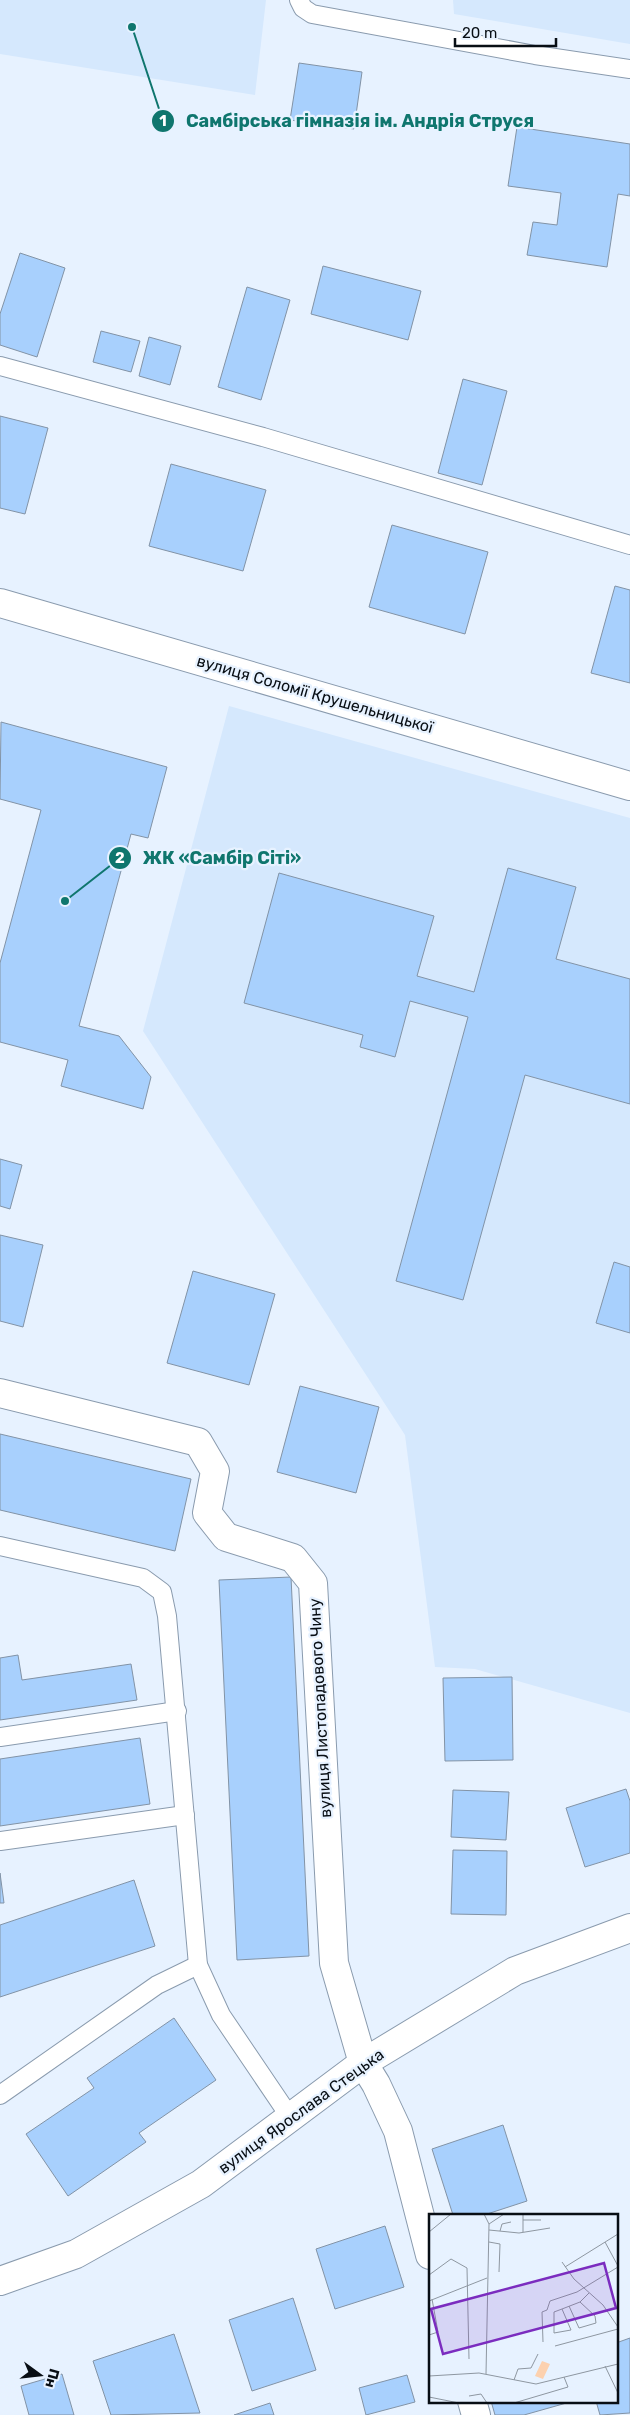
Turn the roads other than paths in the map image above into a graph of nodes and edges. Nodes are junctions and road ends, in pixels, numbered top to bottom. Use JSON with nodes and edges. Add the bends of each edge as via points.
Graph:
{"nodes":[{"id":1,"x":299,"y":0,"type":"edge"},
{"id":2,"x":630,"y":69,"type":"edge"},
{"id":3,"x":0,"y":366,"type":"edge"},
{"id":4,"x":630,"y":545,"type":"edge"},
{"id":5,"x":0,"y":603,"type":"edge"},
{"id":6,"x":630,"y":786,"type":"edge"},
{"id":7,"x":0,"y":1393,"type":"edge"},
{"id":8,"x":0,"y":1546,"type":"edge"},
{"id":9,"x":176,"y":1711,"type":"junction"},
{"id":10,"x":0,"y":1737,"type":"edge"},
{"id":11,"x":185,"y":1815,"type":"junction"},
{"id":12,"x":0,"y":1841,"type":"edge"},
{"id":13,"x":630,"y":1928,"type":"edge"},
{"id":14,"x":198,"y":1965,"type":"junction"},
{"id":15,"x":363,"y":2063,"type":"junction"},
{"id":16,"x":0,"y":2094,"type":"edge"},
{"id":17,"x":290,"y":2117,"type":"junction"},
{"id":18,"x":429,"y":2251,"type":"edge"},
{"id":19,"x":0,"y":2281,"type":"edge"},
{"id":20,"x":472,"y":2402,"type":"edge"},
{"id":21,"x":476,"y":2415,"type":"edge"}],
"edges":[{"from":1,"to":2,"type":"lane","via":[[303,8],[312,14]]},
{"from":3,"to":4,"type":"lane","via":[[263,437]]},
{"from":5,"to":6,"type":"street","name":"вулиця Соломії Крушельницької"},
{"from":7,"to":15,"type":"street","name":"вулиця Листопадового Чину","via":[[198,1442],[215,1471],[207,1513],[226,1537],[293,1558],[313,1583],[334,1962]]},
{"from":8,"to":9,"type":"lane","via":[[143,1578],[162,1592]]},
{"from":9,"to":10,"type":"lane"},
{"from":9,"to":11,"type":"lane"},
{"from":11,"to":12,"type":"lane"},
{"from":11,"to":14,"type":"lane"},
{"from":13,"to":15,"type":"street","name":"вулиця Ярослава Стецька","via":[[515,1971]]},
{"from":14,"to":16,"type":"lane","via":[[157,1985]]},
{"from":14,"to":17,"type":"lane","via":[[221,2015]]},
{"from":15,"to":17,"type":"street","name":"вулиця Ярослава Стецька"},
{"from":15,"to":18,"type":"street","name":"вулиця Листопадового Чину","via":[[398,2131]]},
{"from":17,"to":19,"type":"street","name":"вулиця Ярослава Стецька","via":[[176,2198],[76,2254]]},
{"from":20,"to":21,"type":"street"}]}
